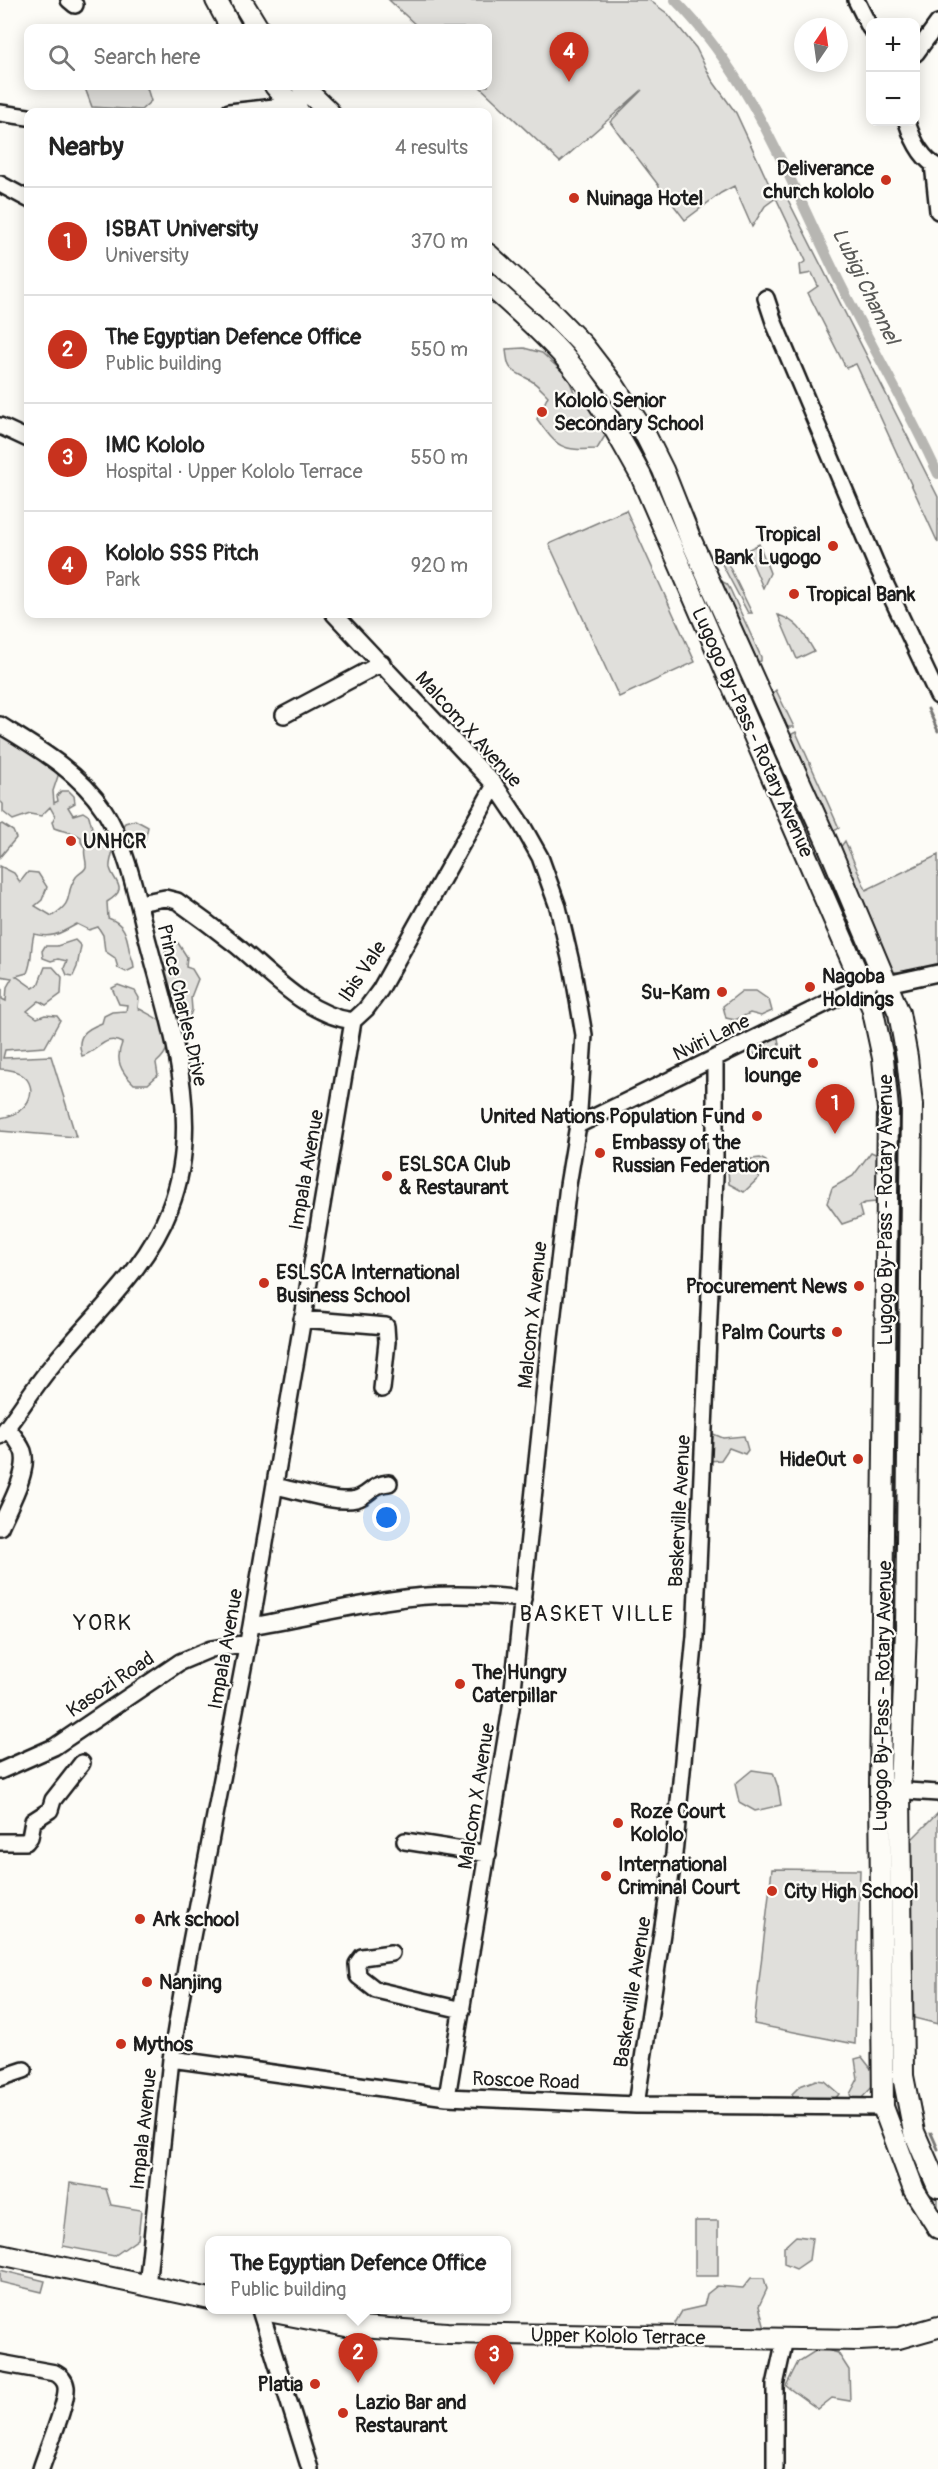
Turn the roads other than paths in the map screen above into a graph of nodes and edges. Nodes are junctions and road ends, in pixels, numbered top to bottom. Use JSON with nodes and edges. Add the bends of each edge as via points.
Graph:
{"nodes":[{"id":1,"x":216,"y":0,"type":"edge"},
{"id":2,"x":241,"y":0,"type":"edge"},
{"id":3,"x":856,"y":0,"type":"edge"},
{"id":4,"x":866,"y":20,"type":"edge"},
{"id":5,"x":938,"y":23,"type":"edge"},
{"id":6,"x":229,"y":24,"type":"edge"},
{"id":7,"x":256,"y":24,"type":"edge"},
{"id":8,"x":920,"y":46,"type":"edge"},
{"id":9,"x":278,"y":90,"type":"edge"},
{"id":10,"x":306,"y":90,"type":"edge"},
{"id":11,"x":295,"y":108,"type":"edge"},
{"id":12,"x":297,"y":108,"type":"edge"},
{"id":13,"x":325,"y":108,"type":"edge"},
{"id":14,"x":0,"y":113,"type":"edge"},
{"id":15,"x":24,"y":116,"type":"edge"},
{"id":16,"x":909,"y":126,"type":"edge"},
{"id":17,"x":935,"y":166,"type":"edge"},
{"id":18,"x":0,"y":184,"type":"edge"},
{"id":19,"x":24,"y":197,"type":"edge"},
{"id":20,"x":938,"y":211,"type":"edge"},
{"id":21,"x":492,"y":258,"type":"edge"},
{"id":22,"x":492,"y":288,"type":"edge"},
{"id":23,"x":766,"y":298,"type":"dead end"},
{"id":24,"x":0,"y":426,"type":"edge"},
{"id":25,"x":24,"y":438,"type":"edge"},
{"id":26,"x":723,"y":611,"type":"junction"},
{"id":27,"x":338,"y":618,"type":"edge"},
{"id":28,"x":705,"y":622,"type":"junction"},
{"id":29,"x":382,"y":663,"type":"junction"},
{"id":30,"x":938,"y":696,"type":"edge"},
{"id":31,"x":284,"y":715,"type":"dead end"},
{"id":32,"x":0,"y":725,"type":"edge"},
{"id":33,"x":495,"y":784,"type":"junction"},
{"id":34,"x":139,"y":903,"type":"junction"},
{"id":35,"x":938,"y":973,"type":"edge"},
{"id":36,"x":885,"y":980,"type":"junction"},
{"id":37,"x":863,"y":986,"type":"junction"},
{"id":38,"x":353,"y":1021,"type":"junction"},
{"id":39,"x":716,"y":1059,"type":"junction"},
{"id":40,"x":578,"y":1125,"type":"junction"},
{"id":41,"x":302,"y":1318,"type":"junction"},
{"id":42,"x":382,"y":1389,"type":"dead end"},
{"id":43,"x":4,"y":1432,"type":"edge"},
{"id":44,"x":389,"y":1483,"type":"dead end"},
{"id":45,"x":275,"y":1486,"type":"junction"},
{"id":46,"x":0,"y":1527,"type":"edge"},
{"id":47,"x":523,"y":1599,"type":"junction"},
{"id":48,"x":251,"y":1626,"type":"junction"},
{"id":49,"x":248,"y":1643,"type":"junction"},
{"id":50,"x":82,"y":1763,"type":"dead end"},
{"id":51,"x":0,"y":1772,"type":"edge"},
{"id":52,"x":880,"y":1789,"type":"junction"},
{"id":53,"x":900,"y":1790,"type":"junction"},
{"id":54,"x":938,"y":1792,"type":"edge"},
{"id":55,"x":405,"y":1841,"type":"dead end"},
{"id":56,"x":0,"y":1842,"type":"edge"},
{"id":57,"x":488,"y":1854,"type":"junction"},
{"id":58,"x":391,"y":1953,"type":"dead end"},
{"id":59,"x":462,"y":2010,"type":"junction"},
{"id":60,"x":171,"y":2059,"type":"junction"},
{"id":61,"x":24,"y":2070,"type":"dead end"},
{"id":62,"x":0,"y":2078,"type":"edge"},
{"id":63,"x":447,"y":2097,"type":"junction"},
{"id":64,"x":636,"y":2105,"type":"junction"},
{"id":65,"x":883,"y":2107,"type":"junction"},
{"id":66,"x":938,"y":2187,"type":"edge"},
{"id":67,"x":938,"y":2228,"type":"edge"},
{"id":68,"x":0,"y":2254,"type":"edge"},
{"id":69,"x":147,"y":2286,"type":"junction"},
{"id":70,"x":205,"y":2298,"type":"edge"},
{"id":71,"x":262,"y":2314,"type":"edge"},
{"id":72,"x":282,"y":2314,"type":"edge"},
{"id":73,"x":938,"y":2327,"type":"edge"},
{"id":74,"x":785,"y":2339,"type":"junction"},
{"id":75,"x":0,"y":2363,"type":"edge"},
{"id":76,"x":40,"y":2469,"type":"edge"},
{"id":77,"x":310,"y":2469,"type":"edge"},
{"id":78,"x":775,"y":2469,"type":"edge"}],
"edges":[{"from":1,"to":6,"type":"main road"},
{"from":2,"to":7,"type":"main road"},
{"from":3,"to":4,"type":"street"},
{"from":5,"to":8,"type":"street"},
{"from":9,"to":11,"type":"main road"},
{"from":10,"to":12,"type":"street"},
{"from":10,"to":13,"type":"main road"},
{"from":14,"to":15,"type":"street"},
{"from":16,"to":17,"type":"street","via":[[914,140]]},
{"from":17,"to":20,"type":"street"},
{"from":18,"to":19,"type":"street"},
{"from":21,"to":26,"type":"main road","name":"Lugogo By-Pass - Rotary Avenue","via":[[574,335],[613,384],[663,470]]},
{"from":22,"to":28,"type":"main road","name":"Lugogo By-Pass - Rotary Avenue","via":[[562,354],[611,422],[641,476]]},
{"from":23,"to":30,"type":"street","via":[[876,564]]},
{"from":24,"to":25,"type":"street"},
{"from":26,"to":28,"type":"main road"},
{"from":26,"to":36,"type":"main road","name":"Lugogo By-Pass - Rotary Avenue"},
{"from":27,"to":29,"type":"street","name":"Malcom X Avenue"},
{"from":28,"to":37,"type":"main road","name":"Lugogo By-Pass - Rotary Avenue"},
{"from":29,"to":31,"type":"street"},
{"from":29,"to":33,"type":"street","name":"Malcom X Avenue"},
{"from":32,"to":34,"type":"street","name":"Prince Charles Drive","via":[[57,760],[91,793],[116,830]]},
{"from":33,"to":38,"type":"street","name":"Ibis Vale","via":[[380,990]]},
{"from":33,"to":40,"type":"street","name":"Malcom X Avenue","via":[[540,857],[566,939],[584,1035]]},
{"from":34,"to":38,"type":"street","name":"Ibis Vale","via":[[165,898],[177,901],[298,997],[338,1019]]},
{"from":34,"to":43,"type":"street","name":"Prince Charles Drive","via":[[182,1076],[184,1132],[179,1182],[162,1228],[131,1275],[51,1365]]},
{"from":35,"to":36,"type":"street","name":"Nviri Lane"},
{"from":36,"to":37,"type":"street","name":"Nviri Lane"},
{"from":36,"to":53,"type":"main road","name":"Lugogo By-Pass - Rotary Avenue","via":[[899,1013],[912,1105],[906,1630]]},
{"from":37,"to":39,"type":"street","name":"Nviri Lane"},
{"from":37,"to":52,"type":"main road","name":"Lugogo By-Pass - Rotary Avenue","via":[[879,1030],[888,1109]]},
{"from":38,"to":41,"type":"street","name":"Impala Avenue"},
{"from":39,"to":40,"type":"street","name":"Nviri Lane"},
{"from":39,"to":64,"type":"street","name":"Baskerville Avenue","via":[[715,1176],[695,1636],[676,1844]]},
{"from":40,"to":47,"type":"street","name":"Malcom X Avenue","via":[[551,1327]]},
{"from":41,"to":42,"type":"street","via":[[386,1326]]},
{"from":41,"to":45,"type":"street","name":"Impala Avenue"},
{"from":43,"to":46,"type":"street","via":[[19,1444],[25,1459],[24,1471]]},
{"from":44,"to":45,"type":"street","via":[[378,1483],[354,1499]]},
{"from":45,"to":48,"type":"street","name":"Impala Avenue"},
{"from":47,"to":48,"type":"street","via":[[441,1595],[392,1599]]},
{"from":47,"to":57,"type":"street","name":"Malcom X Avenue","via":[[504,1762]]},
{"from":48,"to":49,"type":"street","name":"Impala Avenue"},
{"from":49,"to":51,"type":"street","name":"Kasozi Road","via":[[211,1649],[180,1662],[54,1747]]},
{"from":49,"to":60,"type":"street","name":"Impala Avenue"},
{"from":50,"to":56,"type":"street","via":[[53,1800],[50,1810],[33,1821],[26,1842]]},
{"from":52,"to":53,"type":"street"},
{"from":52,"to":65,"type":"main road","name":"Lugogo By-Pass - Rotary Avenue"},
{"from":53,"to":54,"type":"street"},
{"from":53,"to":66,"type":"main road","name":"Lugogo By-Pass - Rotary Avenue","via":[[903,2076],[914,2132]]},
{"from":55,"to":57,"type":"street"},
{"from":57,"to":59,"type":"street","name":"Malcom X Avenue"},
{"from":58,"to":59,"type":"street","via":[[362,1957],[357,1965],[358,1976],[376,1990]]},
{"from":59,"to":63,"type":"street","name":"Malcom X Avenue"},
{"from":60,"to":63,"type":"street","name":"Roscoe Road"},
{"from":60,"to":69,"type":"street","name":"Impala Avenue"},
{"from":61,"to":62,"type":"street"},
{"from":63,"to":64,"type":"street","name":"Roscoe Road"},
{"from":64,"to":65,"type":"street","name":"Roscoe Road"},
{"from":65,"to":67,"type":"main road","name":"Lugogo By-Pass - Rotary Avenue","via":[[915,2190]]},
{"from":68,"to":69,"type":"main road"},
{"from":69,"to":70,"type":"main road"},
{"from":71,"to":77,"type":"street"},
{"from":72,"to":74,"type":"main road","name":"Upper Kololo Terrace","via":[[346,2326],[436,2332]]},
{"from":73,"to":74,"type":"main road","name":"Upper Kololo Terrace","via":[[890,2338]]},
{"from":74,"to":78,"type":"street","via":[[775,2385]]},
{"from":75,"to":76,"type":"street","via":[[55,2373],[66,2385]]}]}
